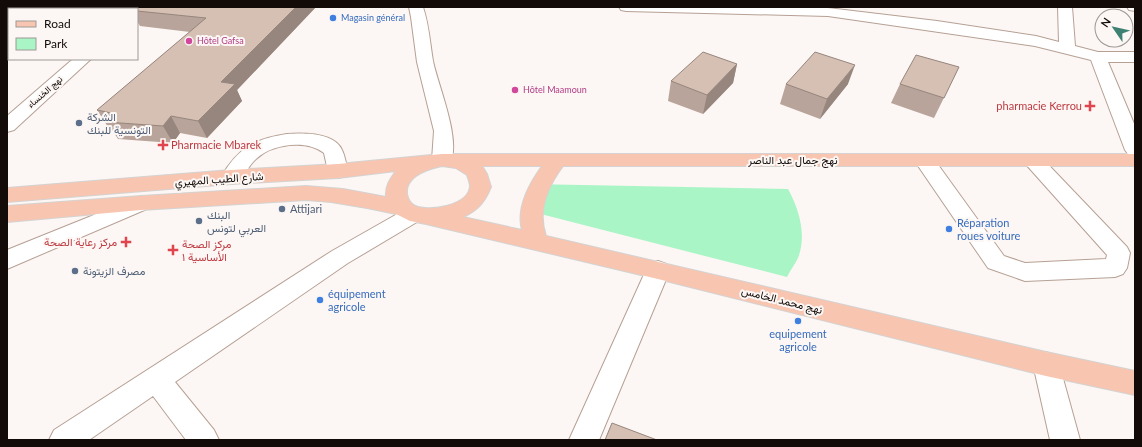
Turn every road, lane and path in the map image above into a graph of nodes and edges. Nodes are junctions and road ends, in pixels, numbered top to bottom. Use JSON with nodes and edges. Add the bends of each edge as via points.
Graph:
{"nodes":[{"id":1,"x":416,"y":7,"type":"edge"},
{"id":2,"x":626,"y":7,"type":"edge"},
{"id":3,"x":1065,"y":7,"type":"edge"},
{"id":4,"x":704,"y":8,"type":"edge"},
{"id":5,"x":1067,"y":48,"type":"junction"},
{"id":6,"x":1098,"y":57,"type":"junction"},
{"id":7,"x":1135,"y":57,"type":"edge"},
{"id":8,"x":82,"y":60,"type":"edge"},
{"id":9,"x":7,"y":126,"type":"edge"},
{"id":10,"x":1135,"y":150,"type":"edge"},
{"id":11,"x":442,"y":160,"type":"junction"},
{"id":12,"x":558,"y":160,"type":"junction"},
{"id":13,"x":924,"y":160,"type":"junction"},
{"id":14,"x":1032,"y":160,"type":"junction"},
{"id":15,"x":1135,"y":160,"type":"edge"},
{"id":16,"x":338,"y":171,"type":"junction"},
{"id":17,"x":231,"y":177,"type":"junction"},
{"id":18,"x":7,"y":195,"type":"edge"},
{"id":19,"x":141,"y":203,"type":"junction"},
{"id":20,"x":415,"y":213,"type":"junction"},
{"id":21,"x":7,"y":214,"type":"edge"},
{"id":22,"x":537,"y":242,"type":"junction"},
{"id":23,"x":7,"y":260,"type":"edge"},
{"id":24,"x":658,"y":270,"type":"junction"},
{"id":25,"x":1046,"y":364,"type":"junction"},
{"id":26,"x":156,"y":379,"type":"junction"},
{"id":27,"x":1135,"y":383,"type":"edge"},
{"id":28,"x":64,"y":440,"type":"edge"},
{"id":29,"x":204,"y":440,"type":"edge"},
{"id":30,"x":584,"y":440,"type":"edge"},
{"id":31,"x":1065,"y":440,"type":"edge"}],
"edges":[{"from":1,"to":11,"type":"street","via":[[425,62],[443,132]]},
{"from":2,"to":4,"type":"street"},
{"from":3,"to":5,"type":"street"},
{"from":4,"to":5,"type":"street","via":[[828,12],[937,26]]},
{"from":5,"to":6,"type":"street"},
{"from":6,"to":7,"type":"street"},
{"from":6,"to":10,"type":"street"},
{"from":8,"to":9,"type":"street","name":"نهج الخنساء"},
{"from":11,"to":12,"type":"main road","name":"نهج جمال عبد الناصر"},
{"from":11,"to":16,"type":"main road","name":"شارع الطيب المهيري"},
{"from":11,"to":20,"type":"main road","via":[[412,169],[400,181],[396,190],[398,200]]},
{"from":11,"to":20,"type":"main road","via":[[466,164],[475,170],[480,178],[481,187],[477,196],[469,205],[444,216]]},
{"from":12,"to":13,"type":"main road","name":"نهج جمال عبد الناصر"},
{"from":12,"to":22,"type":"main road","via":[[545,175],[534,199],[531,222]]},
{"from":13,"to":14,"type":"main road","name":"نهج جمال عبد الناصر"},
{"from":13,"to":14,"type":"street","via":[[996,262],[1025,272],[1115,268],[1119,253]]},
{"from":14,"to":15,"type":"main road","name":"نهج جمال عبد الناصر"},
{"from":16,"to":17,"type":"main road","name":"شارع الطيب المهيري"},
{"from":16,"to":17,"type":"street","via":[[333,150],[321,142],[270,142],[255,149],[242,161]]},
{"from":17,"to":18,"type":"main road","name":"شارع الطيب المهيري"},
{"from":19,"to":20,"type":"main road","name":"شارع الطيب المهيري","via":[[325,193],[348,196]]},
{"from":19,"to":21,"type":"main road","name":"شارع الطيب المهيري"},
{"from":19,"to":23,"type":"street"},
{"from":20,"to":22,"type":"main road","name":"نهج محمد الخامس"},
{"from":20,"to":26,"type":"street","via":[[340,257]]},
{"from":22,"to":24,"type":"main road","name":"نهج محمد الخامس"},
{"from":24,"to":25,"type":"main road","name":"نهج محمد الخامس"},
{"from":24,"to":30,"type":"street"},
{"from":25,"to":27,"type":"main road","name":"نهج محمد الخامس"},
{"from":25,"to":31,"type":"street"},
{"from":26,"to":28,"type":"street"},
{"from":26,"to":29,"type":"street"}]}
